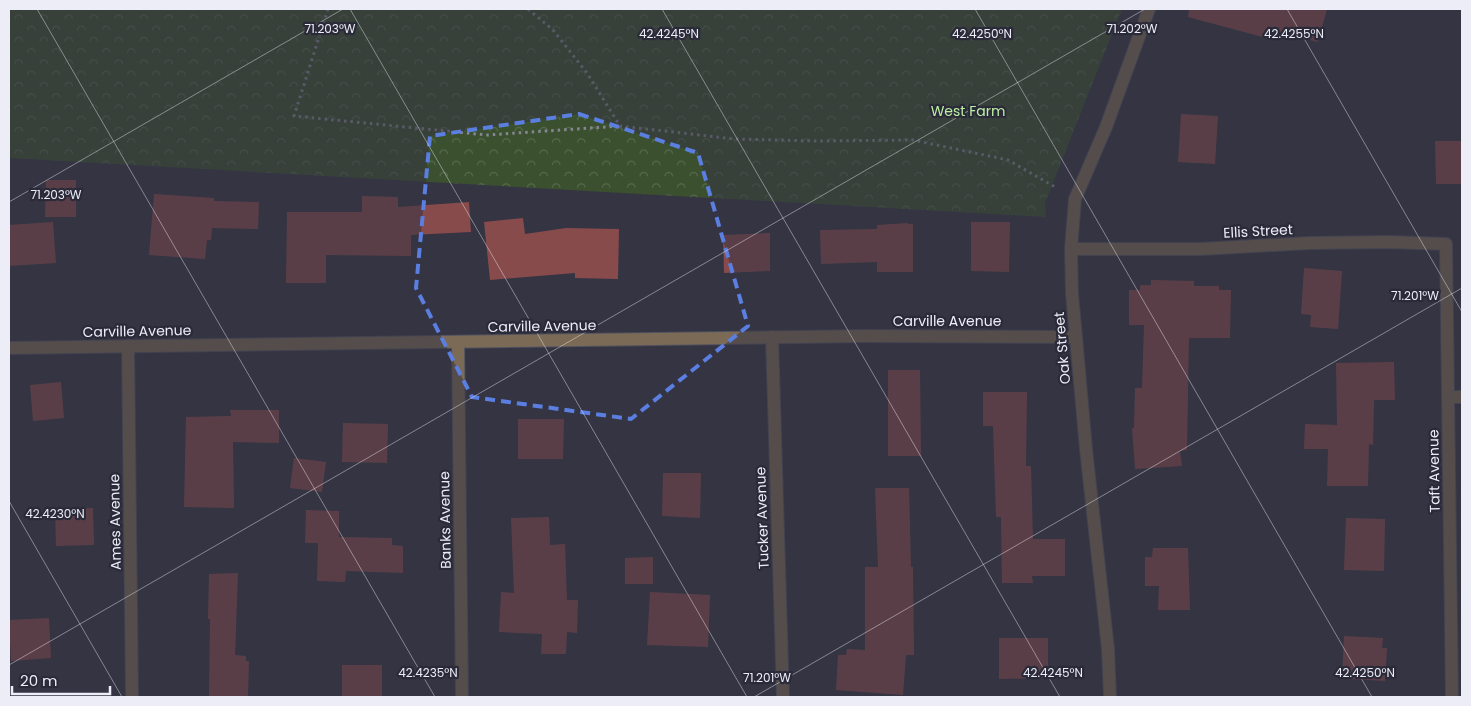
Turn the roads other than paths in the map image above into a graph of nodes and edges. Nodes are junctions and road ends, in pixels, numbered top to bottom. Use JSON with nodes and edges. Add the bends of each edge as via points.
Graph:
{"nodes":[{"id":1,"x":1149,"y":9,"type":"edge"},
{"id":2,"x":1446,"y":244,"type":"joint"},
{"id":3,"x":1071,"y":248,"type":"junction"},
{"id":4,"x":1076,"y":337,"type":"junction"},
{"id":5,"x":772,"y":338,"type":"junction"},
{"id":6,"x":458,"y":342,"type":"junction"},
{"id":7,"x":128,"y":346,"type":"junction"},
{"id":8,"x":9,"y":348,"type":"edge"},
{"id":9,"x":1449,"y":397,"type":"junction"},
{"id":10,"x":1462,"y":397,"type":"edge"},
{"id":11,"x":132,"y":697,"type":"edge"},
{"id":12,"x":462,"y":697,"type":"edge"},
{"id":13,"x":783,"y":697,"type":"edge"},
{"id":14,"x":1110,"y":697,"type":"edge"},
{"id":15,"x":1452,"y":697,"type":"edge"}],
"edges":[{"from":1,"to":3,"type":"street","name":"Oak Street","via":[[1076,199]]},
{"from":2,"to":3,"type":"street","name":"Ellis Street","via":[[1389,242],[1201,249]]},
{"from":2,"to":9,"type":"street","name":"Taft Avenue"},
{"from":3,"to":4,"type":"street","name":"Oak Street"},
{"from":4,"to":5,"type":"street","name":"Carville Avenue"},
{"from":4,"to":14,"type":"street","name":"Oak Street","via":[[1108,649]]},
{"from":5,"to":6,"type":"street","name":"Carville Avenue"},
{"from":5,"to":13,"type":"street","name":"Tucker Avenue"},
{"from":6,"to":7,"type":"street","name":"Carville Avenue"},
{"from":6,"to":12,"type":"street","name":"Banks Avenue"},
{"from":7,"to":8,"type":"street","name":"Carville Avenue"},
{"from":7,"to":11,"type":"street","name":"Ames Avenue"},
{"from":9,"to":10,"type":"street"},
{"from":9,"to":15,"type":"street","name":"Taft Avenue"}]}
